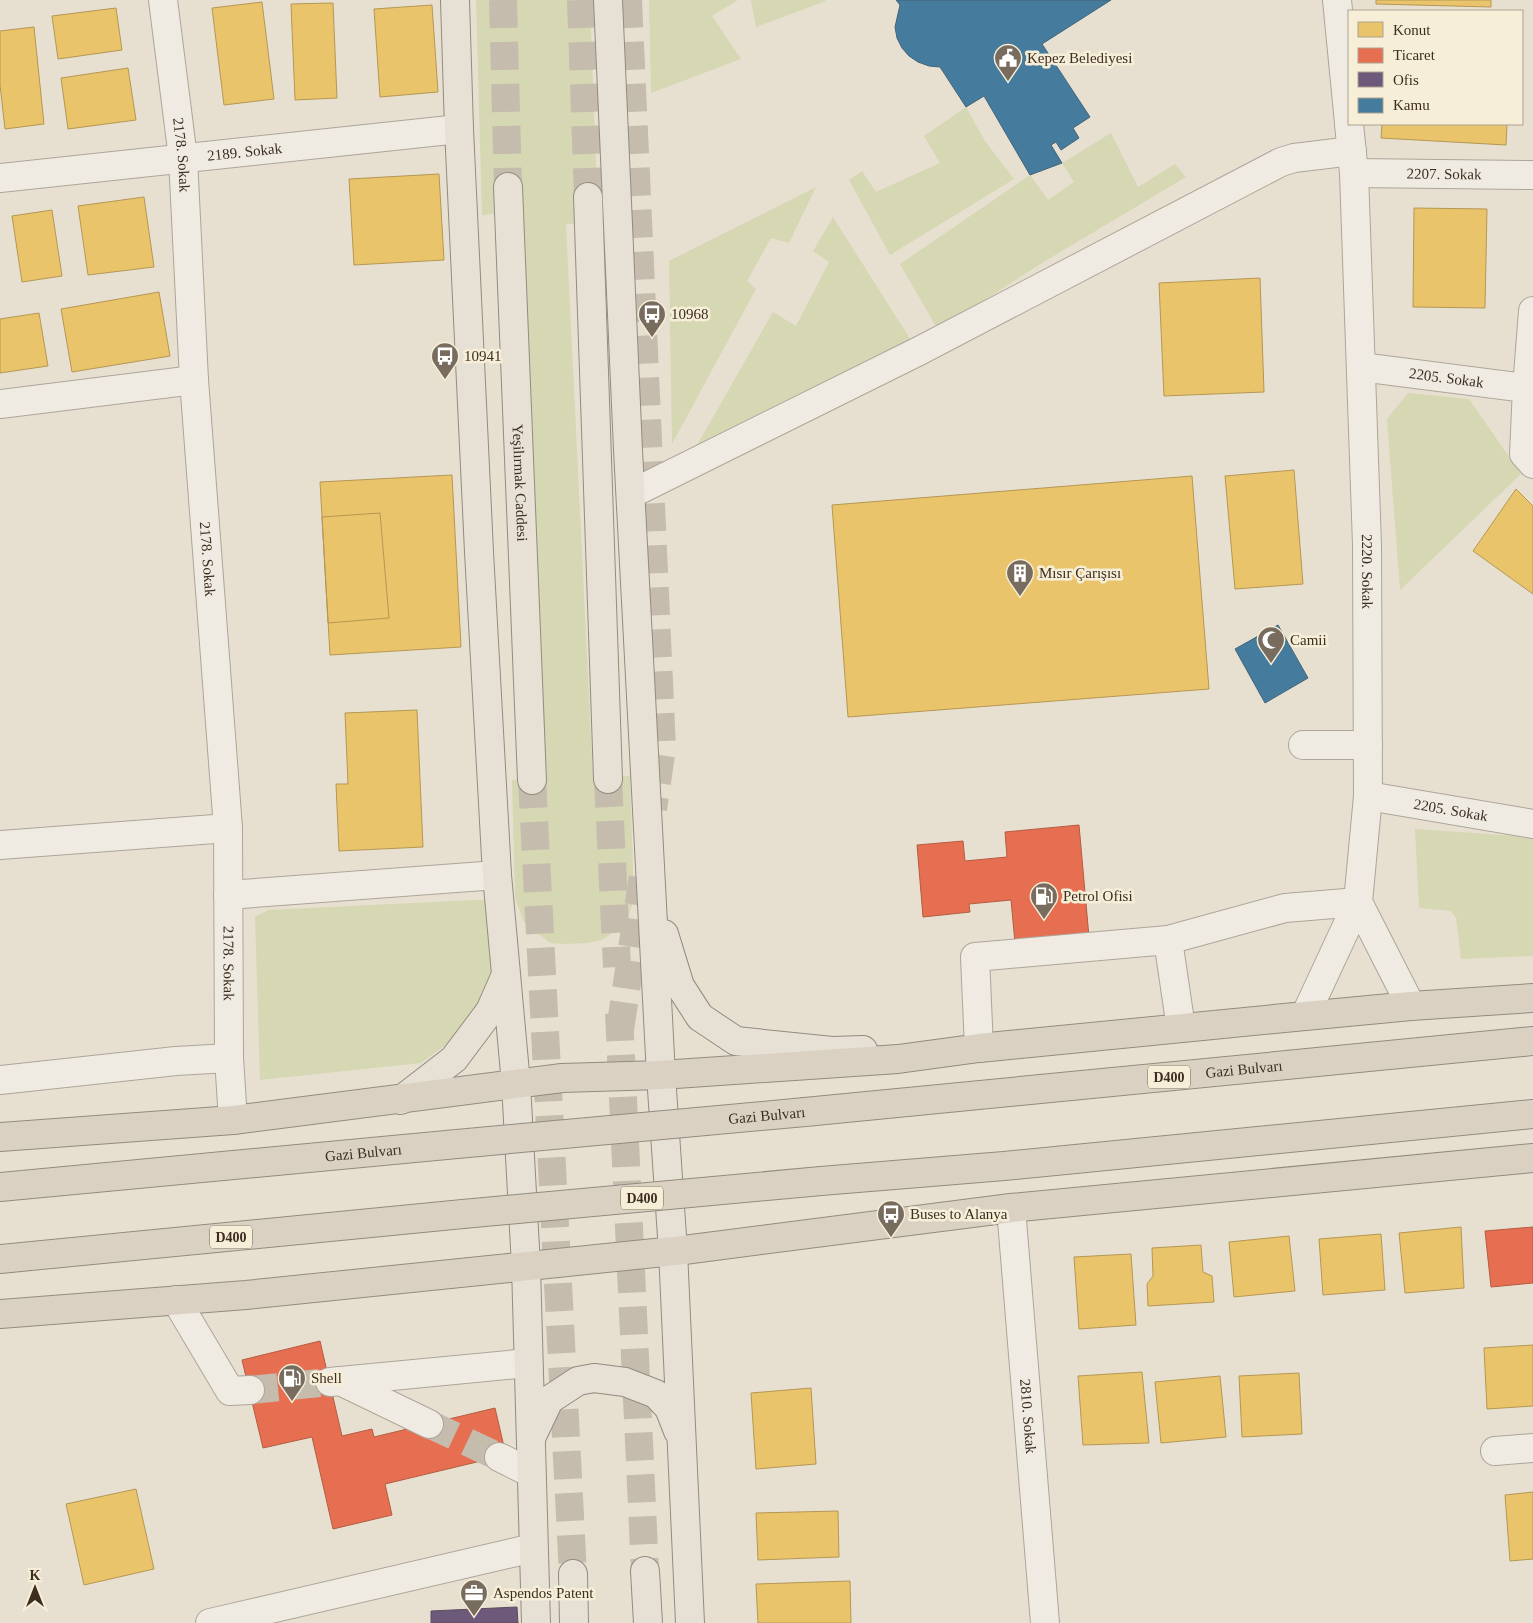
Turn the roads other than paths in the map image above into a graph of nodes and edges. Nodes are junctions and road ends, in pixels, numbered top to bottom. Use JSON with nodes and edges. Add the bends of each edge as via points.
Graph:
{"nodes":[{"id":1,"x":163,"y":0,"type":"edge"},
{"id":2,"x":455,"y":0,"type":"edge"},
{"id":3,"x":608,"y":0,"type":"edge"},
{"id":4,"x":1337,"y":0,"type":"edge"},
{"id":5,"x":1348,"y":113,"type":"edge"},
{"id":6,"x":1349,"y":125,"type":"edge"},
{"id":7,"x":459,"y":129,"type":"junction"},
{"id":8,"x":182,"y":158,"type":"junction"},
{"id":9,"x":1353,"y":162,"type":"junction"},
{"id":10,"x":1533,"y":175,"type":"edge"},
{"id":11,"x":0,"y":178,"type":"edge"},
{"id":12,"x":508,"y":188,"type":"tunnel mouth"},
{"id":13,"x":588,"y":197,"type":"tunnel mouth"},
{"id":14,"x":1533,"y":311,"type":"edge"},
{"id":15,"x":1361,"y":367,"type":"junction"},
{"id":16,"x":194,"y":380,"type":"junction"},
{"id":17,"x":1530,"y":388,"type":"edge"},
{"id":18,"x":0,"y":404,"type":"edge"},
{"id":19,"x":1533,"y":464,"type":"edge"},
{"id":20,"x":631,"y":494,"type":"junction"},
{"id":21,"x":1303,"y":745,"type":"dead end"},
{"id":22,"x":1368,"y":745,"type":"junction"},
{"id":23,"x":608,"y":779,"type":"tunnel mouth"},
{"id":24,"x":532,"y":780,"type":"tunnel mouth"},
{"id":25,"x":1368,"y":796,"type":"junction"},
{"id":26,"x":1533,"y":824,"type":"edge"},
{"id":27,"x":228,"y":828,"type":"junction"},
{"id":28,"x":0,"y":845,"type":"edge"},
{"id":29,"x":496,"y":875,"type":"junction"},
{"id":30,"x":652,"y":889,"type":"junction"},
{"id":31,"x":228,"y":895,"type":"junction"},
{"id":32,"x":1358,"y":902,"type":"junction"},
{"id":33,"x":1168,"y":940,"type":"junction"},
{"id":34,"x":506,"y":976,"type":"junction"},
{"id":35,"x":1533,"y":998,"type":"edge"},
{"id":36,"x":1411,"y":1006,"type":"junction"},
{"id":37,"x":1305,"y":1016,"type":"junction"},
{"id":38,"x":1181,"y":1028,"type":"junction"},
{"id":39,"x":1533,"y":1041,"type":"edge"},
{"id":40,"x":979,"y":1048,"type":"junction"},
{"id":41,"x":229,"y":1058,"type":"junction"},
{"id":42,"x":661,"y":1075,"type":"junction"},
{"id":43,"x":0,"y":1080,"type":"edge"},
{"id":44,"x":516,"y":1084,"type":"junction"},
{"id":45,"x":401,"y":1100,"type":"junction"},
{"id":46,"x":1533,"y":1114,"type":"edge"},
{"id":47,"x":233,"y":1120,"type":"junction"},
{"id":48,"x":0,"y":1137,"type":"edge"},
{"id":49,"x":1533,"y":1158,"type":"edge"},
{"id":50,"x":0,"y":1187,"type":"edge"},
{"id":51,"x":1011,"y":1208,"type":"junction"},
{"id":52,"x":673,"y":1251,"type":"junction"},
{"id":53,"x":0,"y":1259,"type":"edge"},
{"id":54,"x":526,"y":1266,"type":"junction"},
{"id":55,"x":176,"y":1300,"type":"junction"},
{"id":56,"x":0,"y":1314,"type":"edge"},
{"id":57,"x":528,"y":1363,"type":"junction"},
{"id":58,"x":250,"y":1390,"type":"tunnel mouth"},
{"id":59,"x":429,"y":1424,"type":"tunnel mouth"},
{"id":60,"x":682,"y":1440,"type":"junction"},
{"id":61,"x":530,"y":1441,"type":"junction"},
{"id":62,"x":1533,"y":1448,"type":"edge"},
{"id":63,"x":1495,"y":1451,"type":"dead end"},
{"id":64,"x":499,"y":1457,"type":"tunnel mouth"},
{"id":65,"x":531,"y":1473,"type":"junction"},
{"id":66,"x":533,"y":1548,"type":"junction"},
{"id":67,"x":645,"y":1571,"type":"tunnel mouth"},
{"id":68,"x":573,"y":1574,"type":"tunnel mouth"},
{"id":69,"x":210,"y":1623,"type":"edge"},
{"id":70,"x":536,"y":1623,"type":"edge"},
{"id":71,"x":574,"y":1623,"type":"edge"},
{"id":72,"x":648,"y":1623,"type":"edge"},
{"id":73,"x":690,"y":1623,"type":"edge"},
{"id":74,"x":1045,"y":1623,"type":"edge"}],
"edges":[{"from":1,"to":8,"type":"street","name":"2178. Sokak"},
{"from":2,"to":7,"type":"main road"},
{"from":3,"to":20,"type":"main road"},
{"from":4,"to":5,"type":"street","name":"2220. Sokak"},
{"from":6,"to":9,"type":"street","name":"2220. Sokak"},
{"from":7,"to":8,"type":"street","name":"2189. Sokak"},
{"from":7,"to":29,"type":"main road"},
{"from":8,"to":11,"type":"street","name":"2189. Sokak"},
{"from":8,"to":16,"type":"street","name":"2178. Sokak"},
{"from":9,"to":10,"type":"street","name":"2207. Sokak"},
{"from":9,"to":15,"type":"street","name":"2220. Sokak"},
{"from":9,"to":20,"type":"street","name":"2207. Sokak","via":[[1294,158],[1281,162],[919,351]]},
{"from":12,"to":24,"type":"main road","name":"Yeşilırmak Caddesi"},
{"from":13,"to":23,"type":"main road"},
{"from":14,"to":17,"type":"street"},
{"from":15,"to":17,"type":"street","name":"2205. Sokak"},
{"from":15,"to":22,"type":"street","name":"2220. Sokak","via":[[1367,545]]},
{"from":16,"to":18,"type":"street"},
{"from":16,"to":27,"type":"street","name":"2178. Sokak"},
{"from":17,"to":19,"type":"street","via":[[1524,454]]},
{"from":20,"to":30,"type":"main road"},
{"from":21,"to":22,"type":"street"},
{"from":22,"to":25,"type":"street","name":"2220. Sokak"},
{"from":25,"to":26,"type":"street","name":"2205. Sokak"},
{"from":25,"to":32,"type":"street","name":"2220. Sokak"},
{"from":27,"to":28,"type":"street"},
{"from":27,"to":31,"type":"street","name":"2178. Sokak"},
{"from":29,"to":31,"type":"street"},
{"from":29,"to":34,"type":"main road"},
{"from":30,"to":40,"type":"main road","via":[[680,986],[700,1017],[736,1041],[832,1051]]},
{"from":30,"to":42,"type":"main road"},
{"from":31,"to":41,"type":"street","name":"2178. Sokak"},
{"from":32,"to":33,"type":"street","via":[[1285,908]]},
{"from":32,"to":36,"type":"street"},
{"from":32,"to":37,"type":"street"},
{"from":33,"to":38,"type":"street"},
{"from":33,"to":40,"type":"street","via":[[975,957]]},
{"from":34,"to":44,"type":"main road"},
{"from":34,"to":45,"type":"main road","via":[[490,1011],[454,1059]]},
{"from":35,"to":36,"type":"highway"},
{"from":36,"to":37,"type":"highway"},
{"from":37,"to":38,"type":"highway"},
{"from":38,"to":40,"type":"highway"},
{"from":39,"to":50,"type":"highway","name":"Gazi Bulvarı","number":"D400","bridge":true},
{"from":40,"to":42,"type":"highway","via":[[898,1059]]},
{"from":41,"to":43,"type":"street"},
{"from":41,"to":47,"type":"street","name":"2178. Sokak"},
{"from":42,"to":44,"type":"highway","via":[[562,1078]]},
{"from":42,"to":52,"type":"main road"},
{"from":44,"to":45,"type":"highway"},
{"from":44,"to":54,"type":"main road"},
{"from":45,"to":47,"type":"highway"},
{"from":46,"to":53,"type":"highway","number":"D400","bridge":true},
{"from":47,"to":48,"type":"highway"},
{"from":49,"to":51,"type":"highway"},
{"from":51,"to":52,"type":"highway"},
{"from":51,"to":74,"type":"street","name":"2810. Sokak"},
{"from":52,"to":54,"type":"highway"},
{"from":52,"to":60,"type":"main road"},
{"from":54,"to":55,"type":"highway"},
{"from":54,"to":57,"type":"main road"},
{"from":55,"to":56,"type":"highway"},
{"from":55,"to":58,"type":"street","via":[[230,1391]]},
{"from":57,"to":59,"type":"street","via":[[334,1381]]},
{"from":57,"to":61,"type":"main road"},
{"from":60,"to":61,"type":"main road","via":[[669,1408],[656,1394],[625,1382],[594,1378],[578,1381],[550,1400]]},
{"from":60,"to":73,"type":"main road"},
{"from":61,"to":65,"type":"main road"},
{"from":62,"to":63,"type":"street"},
{"from":64,"to":65,"type":"street"},
{"from":65,"to":66,"type":"main road"},
{"from":66,"to":69,"type":"street"},
{"from":66,"to":70,"type":"main road"},
{"from":67,"to":72,"type":"main road"},
{"from":68,"to":71,"type":"main road"}]}
